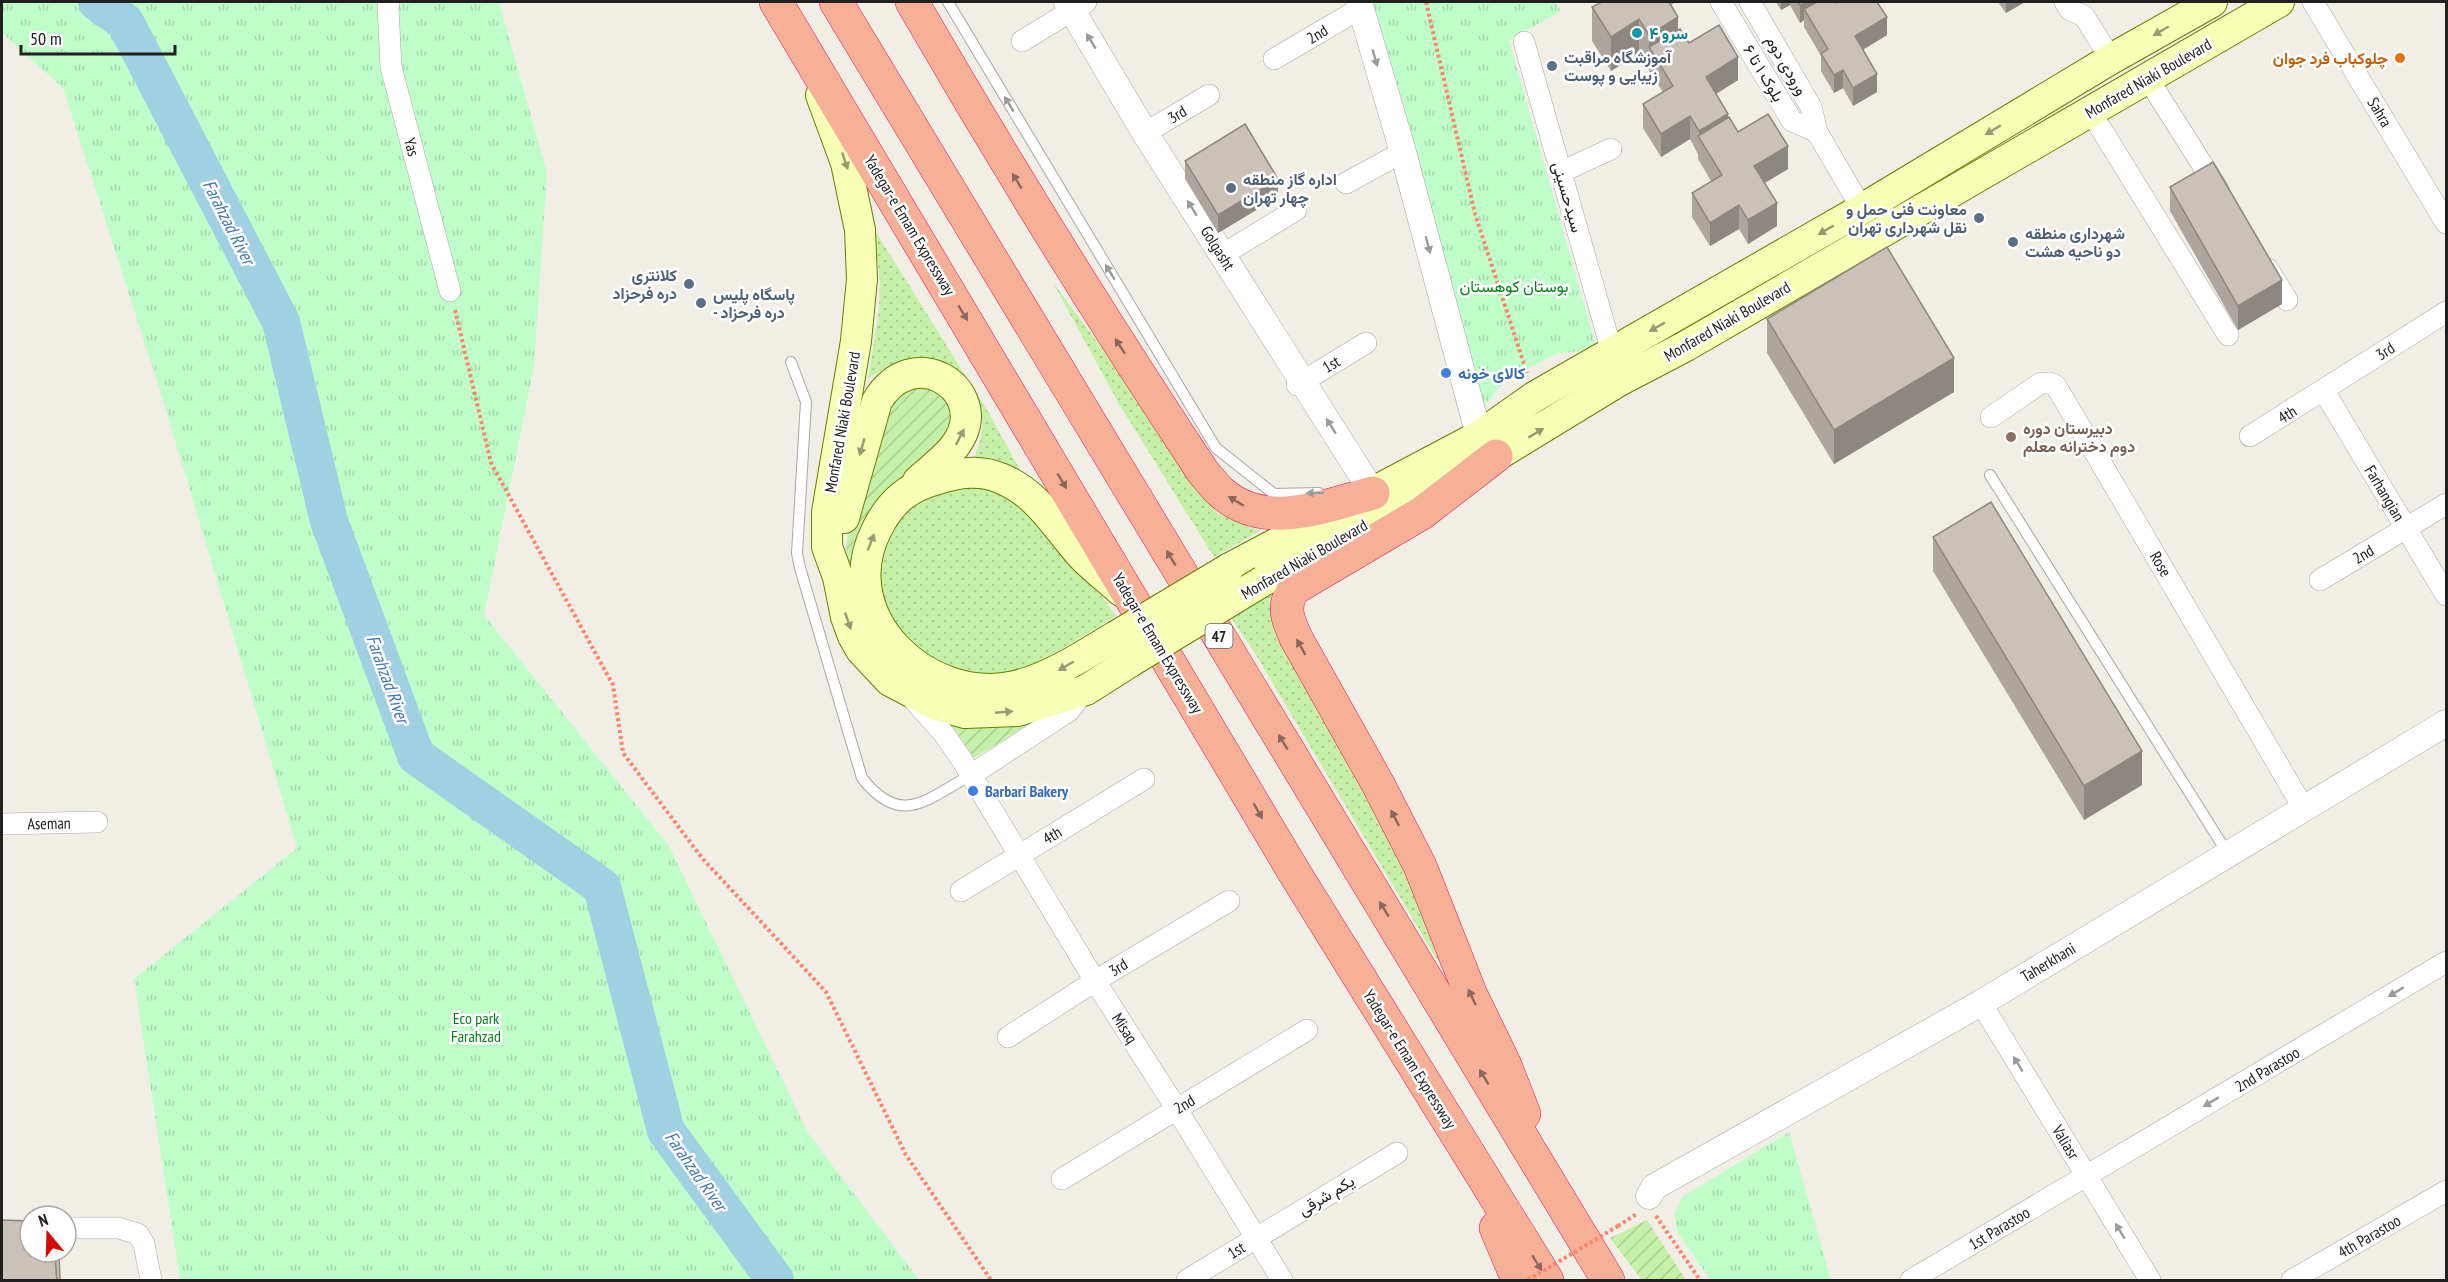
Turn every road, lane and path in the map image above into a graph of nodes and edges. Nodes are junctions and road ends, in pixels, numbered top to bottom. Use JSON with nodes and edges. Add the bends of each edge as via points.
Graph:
{"nodes":[{"id":1,"x":390,"y":2,"type":"edge"},
{"id":2,"x":776,"y":2,"type":"edge"},
{"id":3,"x":836,"y":2,"type":"edge"},
{"id":4,"x":912,"y":2,"type":"edge"},
{"id":5,"x":948,"y":2,"type":"edge"},
{"id":6,"x":1426,"y":2,"type":"edge"},
{"id":7,"x":1721,"y":2,"type":"edge"},
{"id":8,"x":1750,"y":2,"type":"edge"},
{"id":9,"x":2065,"y":2,"type":"edge"},
{"id":10,"x":2212,"y":2,"type":"edge"},
{"id":11,"x":2279,"y":2,"type":"edge"},
{"id":12,"x":2287,"y":2,"type":"edge"},
{"id":13,"x":2313,"y":2,"type":"edge"},
{"id":14,"x":1075,"y":4,"type":"edge"},
{"id":15,"x":1360,"y":5,"type":"edge"},
{"id":16,"x":2084,"y":9,"type":"edge"},
{"id":17,"x":1022,"y":41,"type":"dead end"},
{"id":18,"x":1524,"y":42,"type":"dead end"},
{"id":19,"x":804,"y":47,"type":"junction"},
{"id":20,"x":2112,"y":59,"type":"junction"},
{"id":21,"x":1274,"y":60,"type":"dead end"},
{"id":22,"x":2157,"y":93,"type":"junction"},
{"id":23,"x":1209,"y":95,"type":"dead end"},
{"id":24,"x":2100,"y":127,"type":"junction"},
{"id":25,"x":1816,"y":132,"type":"junction"},
{"id":26,"x":1145,"y":133,"type":"junction"},
{"id":27,"x":1611,"y":149,"type":"dead end"},
{"id":28,"x":1403,"y":152,"type":"junction"},
{"id":29,"x":1561,"y":172,"type":"junction"},
{"id":30,"x":1346,"y":183,"type":"dead end"},
{"id":31,"x":1862,"y":209,"type":"junction"},
{"id":32,"x":1296,"y":210,"type":"dead end"},
{"id":33,"x":2232,"y":211,"type":"edge"},
{"id":34,"x":2446,"y":223,"type":"edge"},
{"id":35,"x":2256,"y":251,"type":"edge"},
{"id":36,"x":1222,"y":255,"type":"junction"},
{"id":37,"x":450,"y":291,"type":"joint"},
{"id":38,"x":2287,"y":300,"type":"dead end"},
{"id":39,"x":2446,"y":312,"type":"edge"},
{"id":40,"x":2228,"y":335,"type":"dead end"},
{"id":41,"x":1366,"y":343,"type":"dead end"},
{"id":42,"x":1686,"y":346,"type":"junction"},
{"id":43,"x":1612,"y":352,"type":"junction"},
{"id":44,"x":791,"y":362,"type":"dead end"},
{"id":45,"x":1300,"y":383,"type":"junction"},
{"id":46,"x":2324,"y":391,"type":"junction"},
{"id":47,"x":1534,"y":397,"type":"junction"},
{"id":48,"x":1991,"y":417,"type":"dead end"},
{"id":49,"x":2250,"y":436,"type":"dead end"},
{"id":50,"x":1488,"y":446,"type":"junction"},
{"id":51,"x":1990,"y":475,"type":"dead end"},
{"id":52,"x":904,"y":492,"type":"junction"},
{"id":53,"x":1373,"y":493,"type":"junction"},
{"id":54,"x":2446,"y":504,"type":"edge"},
{"id":55,"x":2406,"y":528,"type":"junction"},
{"id":56,"x":838,"y":577,"type":"junction"},
{"id":57,"x":2320,"y":580,"type":"dead end"},
{"id":58,"x":2446,"y":595,"type":"edge"},
{"id":59,"x":1132,"y":601,"type":"junction"},
{"id":60,"x":1086,"y":690,"type":"junction"},
{"id":61,"x":907,"y":692,"type":"junction"},
{"id":62,"x":2446,"y":723,"type":"edge"},
{"id":63,"x":971,"y":775,"type":"junction"},
{"id":64,"x":1144,"y":779,"type":"dead end"},
{"id":65,"x":2304,"y":809,"type":"junction"},
{"id":66,"x":97,"y":822,"type":"dead end"},
{"id":67,"x":2,"y":824,"type":"edge"},
{"id":68,"x":1019,"y":854,"type":"junction"},
{"id":69,"x":2228,"y":854,"type":"junction"},
{"id":70,"x":961,"y":891,"type":"dead end"},
{"id":71,"x":1229,"y":901,"type":"dead end"},
{"id":72,"x":2446,"y":962,"type":"edge"},
{"id":73,"x":1095,"y":981,"type":"junction"},
{"id":74,"x":1981,"y":1003,"type":"junction"},
{"id":75,"x":1307,"y":1030,"type":"dead end"},
{"id":76,"x":1008,"y":1037,"type":"dead end"},
{"id":77,"x":1176,"y":1108,"type":"junction"},
{"id":78,"x":1458,"y":1137,"type":"junction"},
{"id":79,"x":1397,"y":1153,"type":"dead end"},
{"id":80,"x":2087,"y":1176,"type":"junction"},
{"id":81,"x":1062,"y":1179,"type":"dead end"},
{"id":82,"x":2446,"y":1191,"type":"edge"},
{"id":83,"x":1557,"y":1196,"type":"junction"},
{"id":84,"x":1649,"y":1196,"type":"joint"},
{"id":85,"x":1618,"y":1226,"type":"dead end"},
{"id":86,"x":78,"y":1228,"type":"edge"},
{"id":87,"x":1255,"y":1238,"type":"junction"},
{"id":88,"x":1613,"y":1277,"type":"edge"},
{"id":89,"x":151,"y":1281,"type":"edge"},
{"id":90,"x":991,"y":1281,"type":"edge"},
{"id":91,"x":1187,"y":1281,"type":"edge"},
{"id":92,"x":1282,"y":1281,"type":"edge"},
{"id":93,"x":1518,"y":1281,"type":"edge"},
{"id":94,"x":1528,"y":1281,"type":"edge"},
{"id":95,"x":1547,"y":1281,"type":"edge"},
{"id":96,"x":1700,"y":1281,"type":"edge"},
{"id":97,"x":1911,"y":1281,"type":"edge"},
{"id":98,"x":2150,"y":1281,"type":"edge"},
{"id":99,"x":2292,"y":1281,"type":"edge"}],
"edges":[{"from":1,"to":37,"type":"street","name":"Yas","via":[[391,67]]},
{"from":2,"to":19,"type":"highway","name":"Yadegar-e Emam Expressway"},
{"from":83,"to":3,"type":"highway","number":"47","one_way":true},
{"from":53,"to":4,"type":"highway","one_way":true,"via":[[1305,511],[1275,514],[1243,506],[1222,493],[1203,472],[1091,300]]},
{"from":53,"to":5,"type":"lane","one_way":true,"via":[[1274,494],[1216,448]]},
{"from":6,"to":47,"type":"path","via":[[1475,214]]},
{"from":7,"to":25,"type":"street","name":"بلوک ۱ تا ۶","via":[[1792,121]]},
{"from":8,"to":25,"type":"street","name":"ورودی دوم","via":[[1811,106]]},
{"from":9,"to":16,"type":"street","via":[[2070,10]]},
{"from":10,"to":20,"type":"main road","name":"Monfared Niaki Boulevard","one_way":true},
{"from":11,"to":42,"type":"main road","name":"Monfared Niaki Boulevard"},
{"from":12,"to":22,"type":"main road","via":[[2266,24]]},
{"from":13,"to":34,"type":"street","name":"Sahra"},
{"from":14,"to":17,"type":"street"},
{"from":26,"to":14,"type":"street","name":"Golgasht","one_way":true},
{"from":15,"to":21,"type":"street","name":"2nd"},
{"from":15,"to":28,"type":"street","one_way":true},
{"from":16,"to":20,"type":"street"},
{"from":18,"to":29,"type":"street","name":"سیدحسینی"},
{"from":19,"to":56,"type":"main road","name":"Monfared Niaki Boulevard","one_way":true,"via":[[846,163],[860,230],[862,279],[856,341],[827,513],[827,547]]},
{"from":19,"to":59,"type":"highway","name":"Yadegar-e Emam Expressway","one_way":true},
{"from":20,"to":31,"type":"main road","name":"Monfared Niaki Boulevard","one_way":true},
{"from":22,"to":24,"type":"main road"},
{"from":22,"to":33,"type":"street"},
{"from":23,"to":26,"type":"street","name":"3rd"},
{"from":24,"to":40,"type":"street"},
{"from":24,"to":42,"type":"main road","via":[[1772,317]]},
{"from":25,"to":31,"type":"street"},
{"from":36,"to":26,"type":"street","name":"Golgasht","one_way":true},
{"from":27,"to":29,"type":"street"},
{"from":28,"to":30,"type":"street"},
{"from":28,"to":50,"type":"street","one_way":true},
{"from":29,"to":43,"type":"street","name":"سیدحسینی"},
{"from":31,"to":43,"type":"main road","name":"Monfared Niaki Boulevard","one_way":true},
{"from":32,"to":36,"type":"street"},
{"from":35,"to":38,"type":"street"},
{"from":36,"to":45,"type":"street","name":"Golgasht"},
{"from":37,"to":90,"type":"path","via":[[491,463],[614,685],[623,753],[702,858],[826,992],[906,1155]]},
{"from":39,"to":46,"type":"street","name":"3rd"},
{"from":41,"to":45,"type":"street","name":"1st"},
{"from":50,"to":42,"type":"main road","name":"Monfared Niaki Boulevard","one_way":true},
{"from":43,"to":47,"type":"main road","name":"Monfared Niaki Boulevard"},
{"from":44,"to":63,"type":"lane","via":[[806,402],[797,553],[862,778],[885,801],[914,806]]},
{"from":53,"to":45,"type":"street","name":"Golgasht","one_way":true},
{"from":46,"to":49,"type":"street","name":"4th"},
{"from":46,"to":55,"type":"street","name":"Farhangian"},
{"from":47,"to":50,"type":"main road","name":"Monfared Niaki Boulevard"},
{"from":48,"to":65,"type":"street","name":"Rose","via":[[2041,383],[2056,386]]},
{"from":50,"to":53,"type":"main road","name":"Monfared Niaki Boulevard"},
{"from":50,"to":60,"type":"main road","name":"Monfared Niaki Boulevard","bridge":true,"via":[[1382,514],[1263,581]]},
{"from":83,"to":50,"type":"highway","one_way":true,"via":[[1420,866],[1286,615],[1287,599],[1293,589],[1422,513]]},
{"from":51,"to":69,"type":"lane"},
{"from":53,"to":52,"type":"main road","name":"Monfared Niaki Boulevard","one_way":true,"bridge":true,"via":[[1228,569],[1053,673],[1013,686],[976,688],[949,683],[914,665],[891,643],[878,622],[869,597],[867,552],[884,515]]},
{"from":52,"to":56,"type":"main road","one_way":true,"via":[[947,455],[963,433],[965,412],[959,394],[937,375],[903,375],[884,388],[876,401],[845,507]]},
{"from":52,"to":59,"type":"main road","name":"Monfared Niaki Boulevard","via":[[960,473],[999,477],[1039,503],[1082,555]]},
{"from":54,"to":55,"type":"street"},
{"from":55,"to":57,"type":"street","name":"2nd"},
{"from":55,"to":58,"type":"street","name":"Farhangian"},
{"from":56,"to":61,"type":"main road","name":"Monfared Niaki Boulevard","one_way":true,"via":[[846,616],[861,650]]},
{"from":59,"to":78,"type":"highway","name":"Yadegar-e Emam Expressway","one_way":true},
{"from":61,"to":60,"type":"main road","name":"Monfared Niaki Boulevard","one_way":true,"via":[[936,705],[993,713],[1018,711]]},
{"from":60,"to":63,"type":"street","via":[[1069,711]]},
{"from":61,"to":63,"type":"street","name":"Misaq","via":[[944,734]]},
{"from":62,"to":65,"type":"street","name":"Taherkhani"},
{"from":63,"to":68,"type":"street","name":"Misaq"},
{"from":64,"to":68,"type":"street","name":"4th"},
{"from":65,"to":69,"type":"street","name":"Taherkhani"},
{"from":66,"to":67,"type":"street","name":"Aseman"},
{"from":68,"to":70,"type":"street","name":"4th"},
{"from":68,"to":73,"type":"street","name":"Misaq"},
{"from":69,"to":74,"type":"street","name":"Taherkhani"},
{"from":71,"to":73,"type":"street","name":"3rd"},
{"from":72,"to":80,"type":"street","name":"2nd Parastoo","one_way":true},
{"from":73,"to":76,"type":"street","name":"3rd"},
{"from":73,"to":77,"type":"street","name":"Misaq"},
{"from":80,"to":74,"type":"street","name":"Valiasr","one_way":true},
{"from":74,"to":84,"type":"street","name":"Taherkhani","via":[[1654,1187]]},
{"from":75,"to":77,"type":"street","name":"2nd"},
{"from":77,"to":81,"type":"street","name":"2nd"},
{"from":77,"to":87,"type":"street","name":"Misaq"},
{"from":78,"to":93,"type":"highway"},
{"from":78,"to":95,"type":"highway","name":"Yadegar-e Emam Expressway","one_way":true},
{"from":79,"to":87,"type":"street","name":"یکم شرقی"},
{"from":80,"to":97,"type":"street","name":"1st Parastoo"},
{"from":98,"to":80,"type":"street","name":"Valiasr","one_way":true},
{"from":82,"to":99,"type":"street","name":"4th Parastoo"},
{"from":83,"to":88,"type":"highway"},
{"from":84,"to":96,"type":"path","via":[[1649,1205]]},
{"from":85,"to":94,"type":"path","bridge":true},
{"from":86,"to":89,"type":"street","via":[[118,1228],[138,1234]]},
{"from":87,"to":91,"type":"street","name":"1st"},
{"from":87,"to":92,"type":"street","name":"Misaq"}]}
